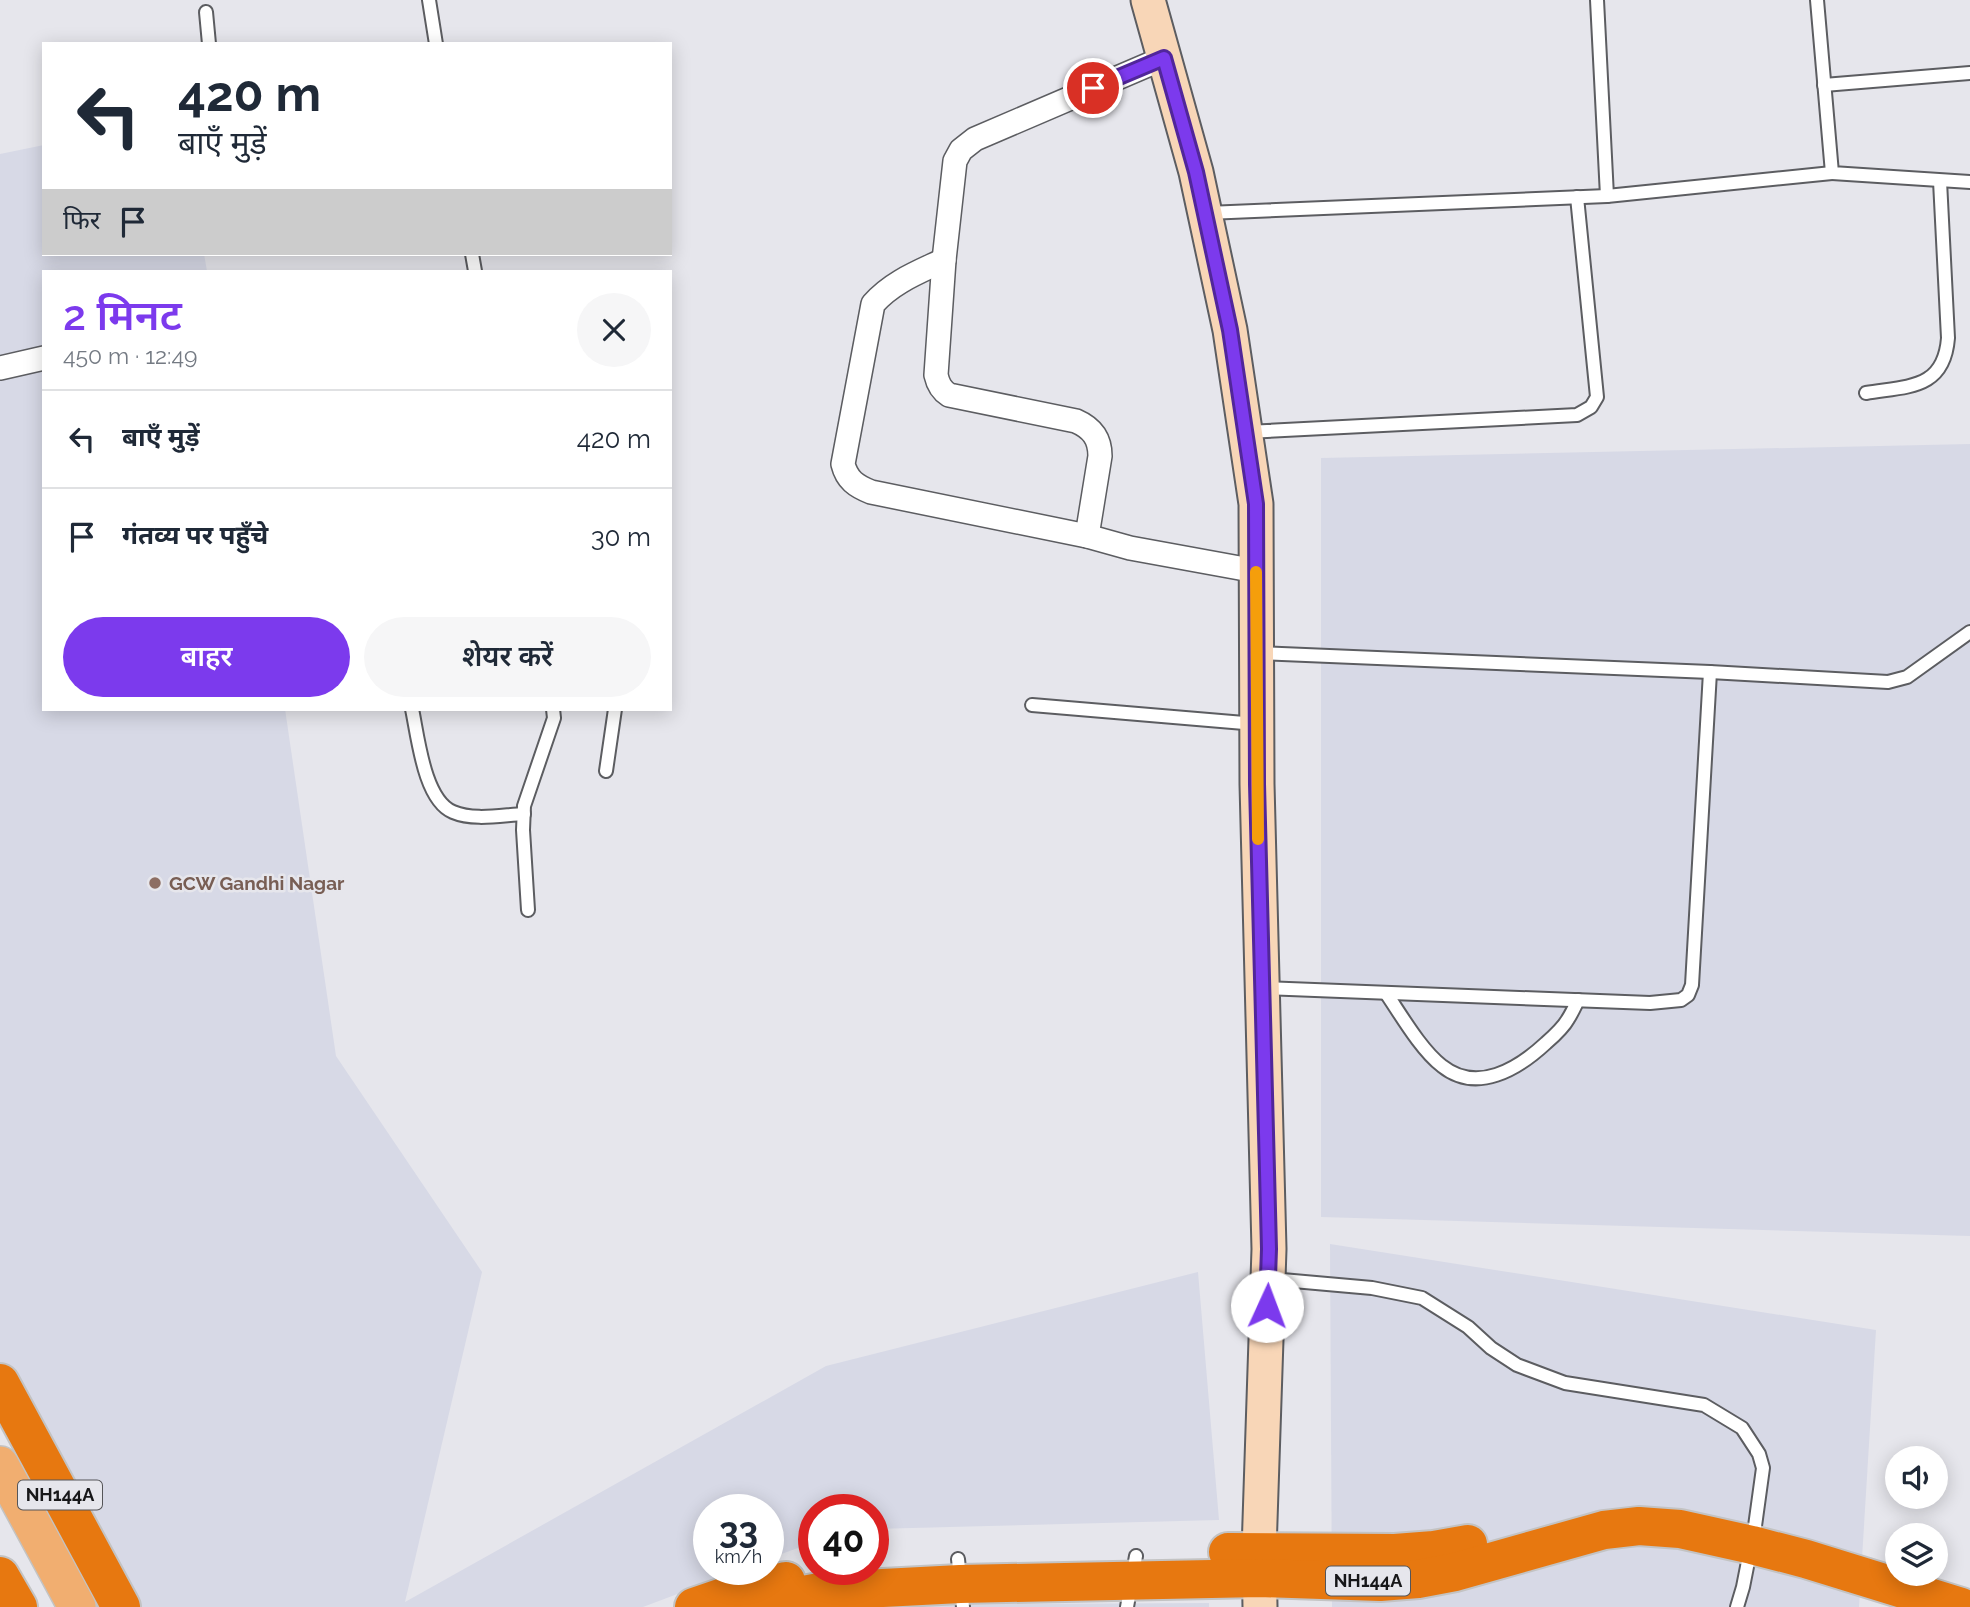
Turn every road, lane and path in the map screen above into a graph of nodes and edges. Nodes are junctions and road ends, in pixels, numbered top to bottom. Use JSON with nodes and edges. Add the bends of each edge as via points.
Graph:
{"nodes":[{"id":1,"x":429,"y":0,"type":"edge"},
{"id":2,"x":1149,"y":0,"type":"edge"},
{"id":3,"x":1597,"y":0,"type":"edge"},
{"id":4,"x":1817,"y":0,"type":"edge"},
{"id":5,"x":206,"y":12,"type":"dead end"},
{"id":6,"x":209,"y":42,"type":"edge"},
{"id":7,"x":436,"y":42,"type":"edge"},
{"id":8,"x":1164,"y":58,"type":"junction"},
{"id":9,"x":1970,"y":73,"type":"edge"},
{"id":10,"x":1824,"y":85,"type":"junction"},
{"id":11,"x":1832,"y":173,"type":"junction"},
{"id":12,"x":1940,"y":181,"type":"junction"},
{"id":13,"x":1970,"y":182,"type":"edge"},
{"id":14,"x":1607,"y":196,"type":"junction"},
{"id":15,"x":1577,"y":197,"type":"junction"},
{"id":16,"x":1205,"y":213,"type":"junction"},
{"id":17,"x":944,"y":260,"type":"junction"},
{"id":18,"x":42,"y":358,"type":"edge"},
{"id":19,"x":0,"y":368,"type":"edge"},
{"id":20,"x":1866,"y":393,"type":"dead end"},
{"id":21,"x":1245,"y":432,"type":"junction"},
{"id":22,"x":1087,"y":536,"type":"junction"},
{"id":23,"x":1256,"y":572,"type":"junction"},
{"id":24,"x":1970,"y":632,"type":"edge"},
{"id":25,"x":1256,"y":652,"type":"junction"},
{"id":26,"x":1710,"y":672,"type":"junction"},
{"id":27,"x":1032,"y":705,"type":"dead end"},
{"id":28,"x":412,"y":711,"type":"edge"},
{"id":29,"x":553,"y":711,"type":"edge"},
{"id":30,"x":615,"y":711,"type":"edge"},
{"id":31,"x":1256,"y":724,"type":"junction"},
{"id":32,"x":606,"y":771,"type":"dead end"},
{"id":33,"x":524,"y":814,"type":"junction"},
{"id":34,"x":528,"y":910,"type":"dead end"},
{"id":35,"x":1262,"y":988,"type":"junction"},
{"id":36,"x":1386,"y":993,"type":"junction"},
{"id":37,"x":1578,"y":1000,"type":"junction"},
{"id":38,"x":1268,"y":1279,"type":"junction"},
{"id":39,"x":0,"y":1383,"type":"edge"},
{"id":40,"x":0,"y":1465,"type":"edge"},
{"id":41,"x":0,"y":1502,"type":"edge"},
{"id":42,"x":1754,"y":1535,"type":"junction"},
{"id":43,"x":1885,"y":1563,"type":"edge"},
{"id":44,"x":0,"y":1576,"type":"edge"},
{"id":45,"x":1260,"y":1579,"type":"edge"},
{"id":46,"x":889,"y":1580,"type":"edge"},
{"id":47,"x":1132,"y":1581,"type":"edge"},
{"id":48,"x":960,"y":1583,"type":"edge"},
{"id":49,"x":1948,"y":1583,"type":"edge"},
{"id":50,"x":853,"y":1585,"type":"edge"},
{"id":51,"x":1970,"y":1590,"type":"edge"},
{"id":52,"x":798,"y":1594,"type":"edge"},
{"id":53,"x":18,"y":1607,"type":"edge"},
{"id":54,"x":58,"y":1607,"type":"edge"},
{"id":55,"x":77,"y":1607,"type":"edge"},
{"id":56,"x":121,"y":1607,"type":"edge"},
{"id":57,"x":694,"y":1607,"type":"edge"},
{"id":58,"x":759,"y":1607,"type":"edge"},
{"id":59,"x":1737,"y":1607,"type":"edge"},
{"id":60,"x":1961,"y":1607,"type":"edge"}],
"edges":[{"from":1,"to":7,"type":"lane"},
{"from":2,"to":8,"type":"street"},
{"from":3,"to":14,"type":"lane"},
{"from":4,"to":10,"type":"lane"},
{"from":5,"to":6,"type":"lane"},
{"from":8,"to":16,"type":"street"},
{"from":8,"to":17,"type":"street","via":[[965,145],[955,161]]},
{"from":9,"to":10,"type":"lane"},
{"from":10,"to":11,"type":"lane"},
{"from":11,"to":12,"type":"lane"},
{"from":11,"to":14,"type":"lane"},
{"from":12,"to":13,"type":"lane"},
{"from":12,"to":20,"type":"lane","via":[[1948,338],[1945,359],[1936,374],[1920,384]]},
{"from":14,"to":15,"type":"lane"},
{"from":15,"to":16,"type":"lane"},
{"from":15,"to":21,"type":"lane","via":[[1597,397],[1591,407],[1577,415]]},
{"from":16,"to":21,"type":"street","via":[[1230,330]]},
{"from":17,"to":22,"type":"street","via":[[938,383],[948,395],[1076,421],[1095,434],[1100,456]]},
{"from":17,"to":22,"type":"street","via":[[896,284],[873,304],[842,464],[845,471],[853,484],[871,492]]},
{"from":18,"to":19,"type":"street"},
{"from":21,"to":23,"type":"street","via":[[1256,504]]},
{"from":22,"to":23,"type":"street"},
{"from":23,"to":25,"type":"street"},
{"from":24,"to":26,"type":"lane","via":[[1898,681]]},
{"from":25,"to":26,"type":"lane"},
{"from":25,"to":31,"type":"street"},
{"from":26,"to":37,"type":"lane","via":[[1688,995],[1650,1003]]},
{"from":27,"to":31,"type":"lane"},
{"from":28,"to":33,"type":"lane","via":[[429,782],[443,806],[478,817]]},
{"from":29,"to":33,"type":"lane"},
{"from":30,"to":32,"type":"lane"},
{"from":31,"to":35,"type":"street"},
{"from":33,"to":34,"type":"lane"},
{"from":35,"to":36,"type":"lane"},
{"from":35,"to":38,"type":"street"},
{"from":36,"to":37,"type":"lane"},
{"from":36,"to":37,"type":"lane","via":[[1440,1064],[1469,1079],[1499,1074],[1532,1056],[1567,1021]]},
{"from":38,"to":42,"type":"lane","via":[[1372,1288],[1422,1298],[1517,1365],[1565,1383],[1704,1405],[1742,1428],[1759,1454],[1763,1468]]},
{"from":38,"to":45,"type":"street"},
{"from":39,"to":56,"type":"highway","number":"NH144A"},
{"from":40,"to":55,"type":"main road"},
{"from":41,"to":54,"type":"main road"},
{"from":42,"to":43,"type":"highway","number":"NH144A","via":[[1815,1541]]},
{"from":42,"to":45,"type":"highway","number":"NH144A","via":[[1695,1513],[1651,1506],[1605,1507],[1474,1543]]},
{"from":42,"to":59,"type":"lane"},
{"from":42,"to":60,"type":"highway","number":"NH144A","via":[[1806,1559]]},
{"from":44,"to":53,"type":"highway"},
{"from":45,"to":47,"type":"highway","number":"NH144A"},
{"from":46,"to":48,"type":"highway","number":"NH144A"},
{"from":47,"to":48,"type":"highway","number":"NH144A"},
{"from":49,"to":51,"type":"highway"},
{"from":50,"to":52,"type":"highway","number":"NH144A"},
{"from":52,"to":57,"type":"highway","number":"NH144A","via":[[729,1595]]},
{"from":52,"to":58,"type":"highway","number":"NH144A"}]}
